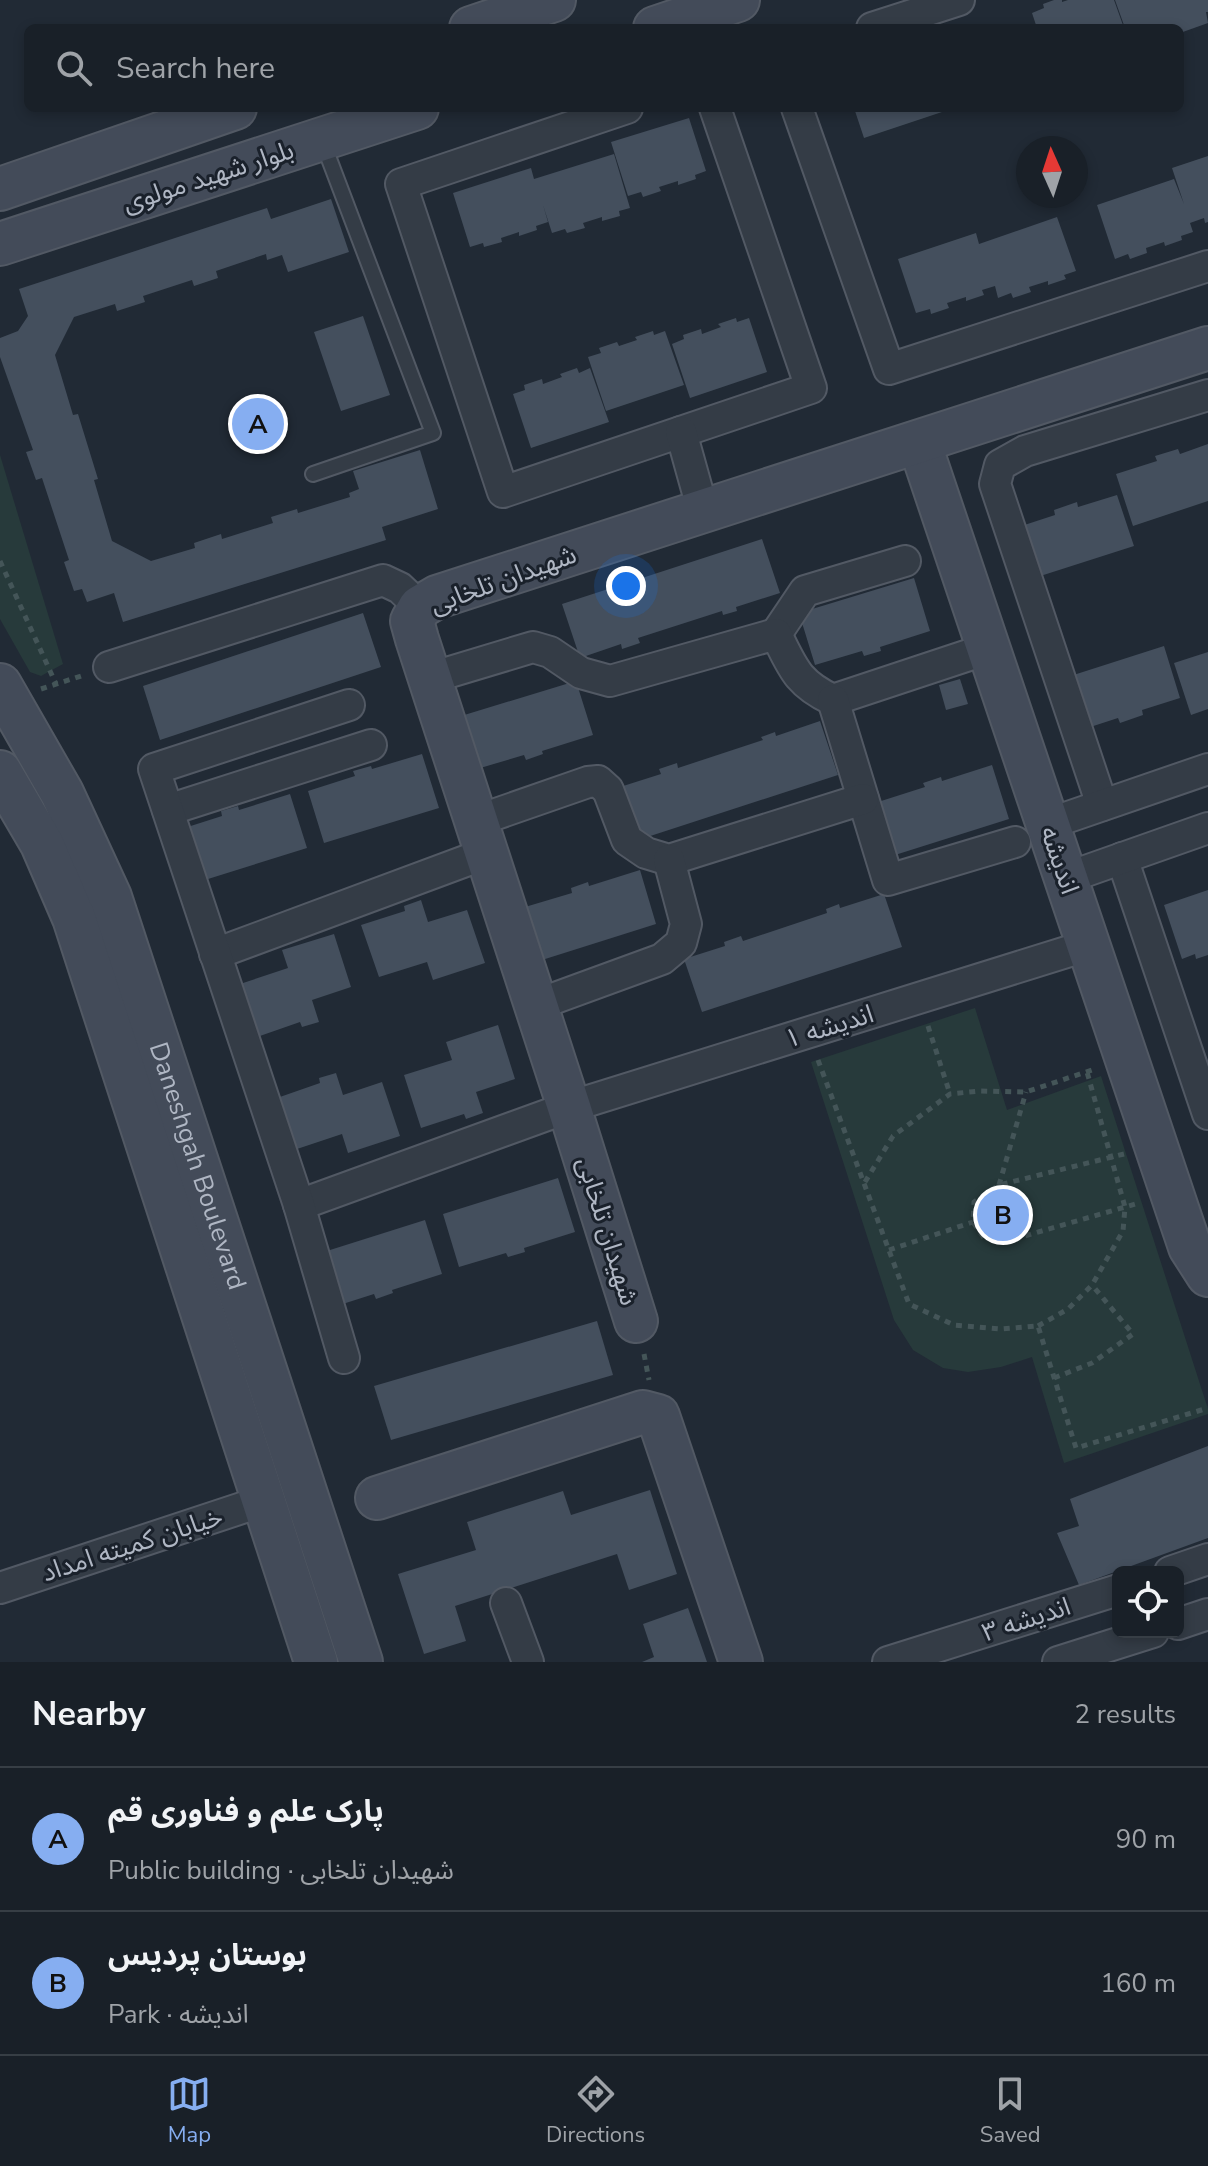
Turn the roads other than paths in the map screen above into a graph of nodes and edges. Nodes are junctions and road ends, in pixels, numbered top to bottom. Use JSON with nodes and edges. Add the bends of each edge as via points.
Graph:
{"nodes":[{"id":1,"x":554,"y":0,"type":"edge"},
{"id":2,"x":738,"y":0,"type":"edge"},
{"id":3,"x":959,"y":0,"type":"edge"},
{"id":4,"x":483,"y":24,"type":"edge"},
{"id":5,"x":667,"y":24,"type":"edge"},
{"id":6,"x":884,"y":24,"type":"edge"},
{"id":7,"x":223,"y":112,"type":"edge"},
{"id":8,"x":405,"y":112,"type":"edge"},
{"id":9,"x":615,"y":112,"type":"edge"},
{"id":10,"x":716,"y":112,"type":"edge"},
{"id":11,"x":798,"y":112,"type":"edge"},
{"id":12,"x":322,"y":139,"type":"junction"},
{"id":13,"x":0,"y":189,"type":"edge"},
{"id":14,"x":0,"y":244,"type":"edge"},
{"id":15,"x":1208,"y":266,"type":"edge"},
{"id":16,"x":1208,"y":348,"type":"edge"},
{"id":17,"x":1208,"y":395,"type":"edge"},
{"id":18,"x":681,"y":432,"type":"junction"},
{"id":19,"x":919,"y":442,"type":"junction"},
{"id":20,"x":313,"y":474,"type":"dead end"},
{"id":21,"x":703,"y":511,"type":"junction"},
{"id":22,"x":905,"y":561,"type":"dead end"},
{"id":23,"x":420,"y":607,"type":"junction"},
{"id":24,"x":776,"y":634,"type":"junction"},
{"id":25,"x":987,"y":649,"type":"junction"},
{"id":26,"x":109,"y":667,"type":"road end"},
{"id":27,"x":430,"y":678,"type":"junction"},
{"id":28,"x":4,"y":692,"type":"edge"},
{"id":29,"x":833,"y":700,"type":"junction"},
{"id":30,"x":349,"y":705,"type":"dead end"},
{"id":31,"x":371,"y":745,"type":"dead end"},
{"id":32,"x":1208,"y":769,"type":"edge"},
{"id":33,"x":0,"y":772,"type":"edge"},
{"id":34,"x":863,"y":799,"type":"junction"},
{"id":35,"x":1102,"y":805,"type":"junction"},
{"id":36,"x":168,"y":810,"type":"junction"},
{"id":37,"x":1208,"y":828,"type":"edge"},
{"id":38,"x":1031,"y":833,"type":"junction"},
{"id":39,"x":482,"y":837,"type":"junction"},
{"id":40,"x":1122,"y":858,"type":"junction"},
{"id":41,"x":669,"y":860,"type":"junction"},
{"id":42,"x":1066,"y":878,"type":"junction"},
{"id":43,"x":1089,"y":945,"type":"junction"},
{"id":44,"x":215,"y":954,"type":"junction"},
{"id":45,"x":536,"y":1005,"type":"junction"},
{"id":46,"x":569,"y":1107,"type":"junction"},
{"id":47,"x":1208,"y":1114,"type":"edge"},
{"id":48,"x":299,"y":1205,"type":"junction"},
{"id":49,"x":1199,"y":1261,"type":"edge"},
{"id":50,"x":1208,"y":1299,"type":"edge"},
{"id":51,"x":636,"y":1321,"type":"road end"},
{"id":52,"x":344,"y":1358,"type":"dead end"},
{"id":53,"x":377,"y":1498,"type":"dead end"},
{"id":54,"x":263,"y":1501,"type":"junction"},
{"id":55,"x":1208,"y":1559,"type":"edge"},
{"id":56,"x":1184,"y":1567,"type":"edge"},
{"id":57,"x":0,"y":1588,"type":"edge"},
{"id":58,"x":1112,"y":1592,"type":"edge"},
{"id":59,"x":506,"y":1603,"type":"dead end"},
{"id":60,"x":1208,"y":1614,"type":"edge"},
{"id":61,"x":1184,"y":1622,"type":"edge"},
{"id":62,"x":1134,"y":1638,"type":"edge"},
{"id":63,"x":316,"y":1662,"type":"edge"},
{"id":64,"x":361,"y":1662,"type":"edge"},
{"id":65,"x":528,"y":1662,"type":"edge"},
{"id":66,"x":741,"y":1662,"type":"edge"},
{"id":67,"x":888,"y":1662,"type":"edge"},
{"id":68,"x":1058,"y":1662,"type":"edge"}],
"edges":[{"from":1,"to":4,"type":"street"},
{"from":2,"to":5,"type":"street"},
{"from":3,"to":6,"type":"street"},
{"from":7,"to":13,"type":"street","name":"بلوار شهید مولوی"},
{"from":8,"to":12,"type":"street","name":"بلوار شهید مولوی"},
{"from":9,"to":18,"type":"street","via":[[401,184],[503,492]]},
{"from":10,"to":18,"type":"street","via":[[811,388]]},
{"from":11,"to":15,"type":"street","via":[[889,369]]},
{"from":12,"to":14,"type":"street","name":"بلوار شهید مولوی"},
{"from":12,"to":20,"type":"lane","via":[[433,433]]},
{"from":16,"to":19,"type":"street","name":"شهیدان تلخابی"},
{"from":17,"to":35,"type":"street","via":[[1025,451],[1000,465],[995,484]]},
{"from":18,"to":21,"type":"street"},
{"from":19,"to":21,"type":"street","name":"شهیدان تلخابی"},
{"from":19,"to":25,"type":"street","name":"انديشه"},
{"from":21,"to":23,"type":"street","name":"شهیدان تلخابی","via":[[437,597]]},
{"from":22,"to":24,"type":"street","via":[[805,591]]},
{"from":23,"to":26,"type":"street","via":[[383,580]]},
{"from":23,"to":27,"type":"street","name":"شهیدان تلخابی","via":[[412,621]]},
{"from":24,"to":27,"type":"street","via":[[610,681],[581,673],[533,647]]},
{"from":24,"to":29,"type":"street","via":[[796,674]]},
{"from":25,"to":29,"type":"street"},
{"from":25,"to":38,"type":"street","name":"انديشه"},
{"from":27,"to":39,"type":"street","name":"شهیدان تلخابی"},
{"from":28,"to":64,"type":"street","name":"Daneshgah Boulevard","via":[[62,793],[110,897]]},
{"from":29,"to":34,"type":"street"},
{"from":30,"to":36,"type":"street","via":[[154,769]]},
{"from":31,"to":36,"type":"street"},
{"from":32,"to":35,"type":"street"},
{"from":33,"to":54,"type":"street","name":"Daneshgah Boulevard","via":[[42,844],[74,918]]},
{"from":34,"to":38,"type":"street","via":[[888,880]]},
{"from":34,"to":41,"type":"street"},
{"from":35,"to":38,"type":"street"},
{"from":36,"to":44,"type":"street"},
{"from":37,"to":40,"type":"street"},
{"from":38,"to":42,"type":"street","name":"انديشه"},
{"from":39,"to":41,"type":"street","via":[[598,781],[608,790],[627,840]]},
{"from":39,"to":44,"type":"street"},
{"from":39,"to":45,"type":"street","name":"شهیدان تلخابی"},
{"from":40,"to":42,"type":"street"},
{"from":40,"to":47,"type":"street"},
{"from":41,"to":45,"type":"street","via":[[686,924],[681,943],[662,959]]},
{"from":42,"to":43,"type":"street","name":"انديشه"},
{"from":43,"to":46,"type":"street","name":"اندیشه ۱"},
{"from":43,"to":49,"type":"street","name":"انديشه"},
{"from":44,"to":48,"type":"street"},
{"from":45,"to":46,"type":"street","name":"شهیدان تلخابی"},
{"from":46,"to":48,"type":"street","name":"اندیشه ۱"},
{"from":46,"to":51,"type":"street","name":"شهیدان تلخابی"},
{"from":48,"to":52,"type":"street"},
{"from":49,"to":50,"type":"street","name":"انديشه"},
{"from":53,"to":66,"type":"street","via":[[643,1412],[658,1416]]},
{"from":54,"to":57,"type":"street","name":"خیابان کمیته امداد"},
{"from":54,"to":63,"type":"street","name":"Daneshgah Boulevard"},
{"from":55,"to":56,"type":"street"},
{"from":58,"to":67,"type":"street","name":"اندیشه ۳"},
{"from":59,"to":65,"type":"street"},
{"from":60,"to":61,"type":"street"},
{"from":62,"to":68,"type":"street"}]}
